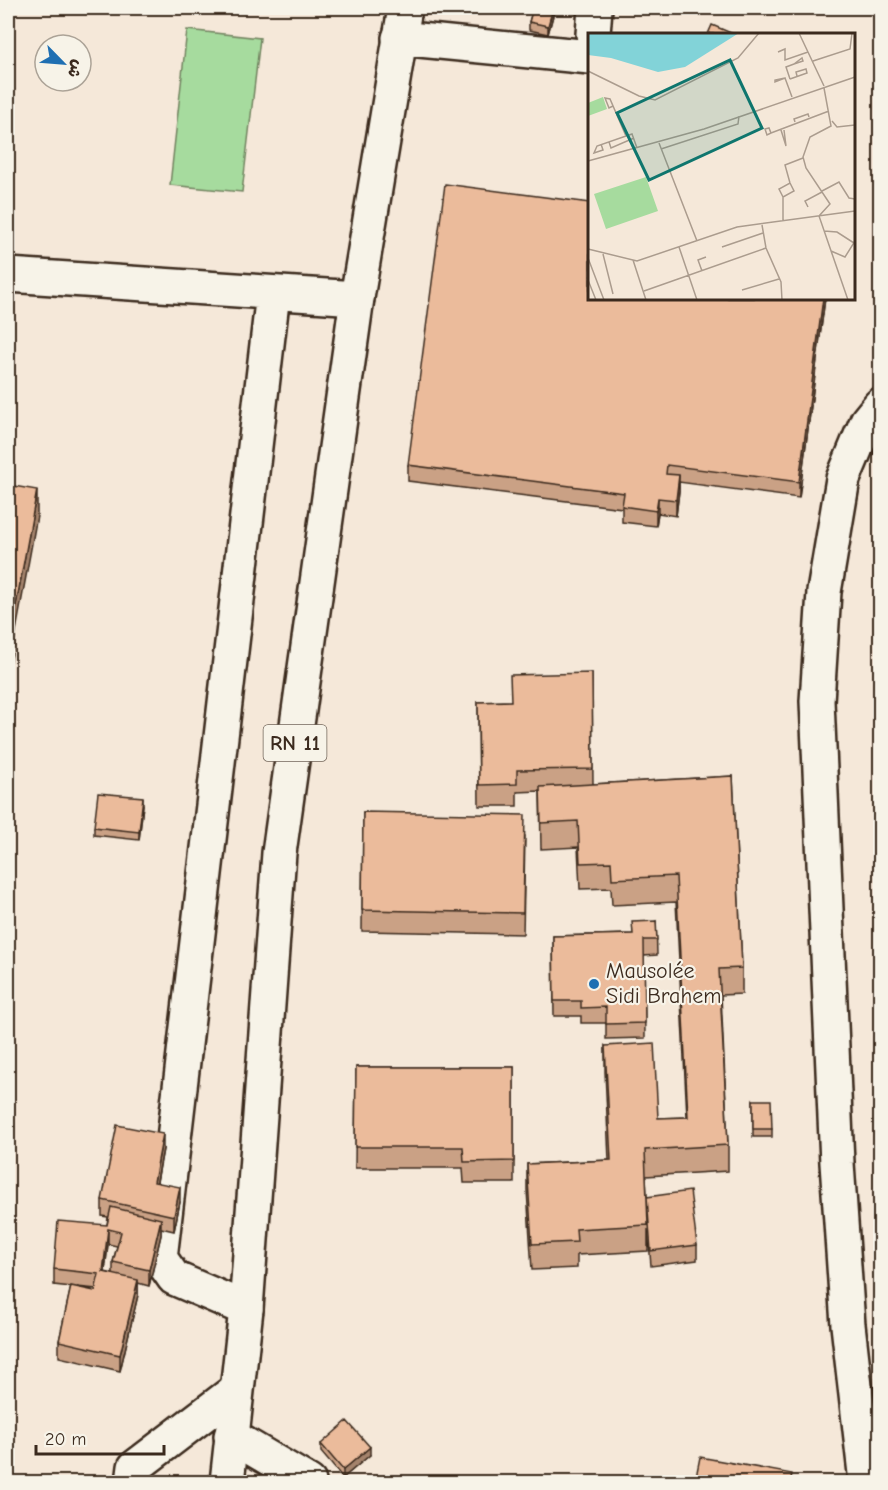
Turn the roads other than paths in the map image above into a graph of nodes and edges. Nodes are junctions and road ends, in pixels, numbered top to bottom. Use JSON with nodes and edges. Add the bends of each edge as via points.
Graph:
{"nodes":[{"id":1,"x":596,"y":8,"type":"edge"},
{"id":2,"x":543,"y":19,"type":"edge"},
{"id":3,"x":402,"y":23,"type":"edge"},
{"id":4,"x":592,"y":33,"type":"edge"},
{"id":5,"x":540,"y":53,"type":"junction"},
{"id":6,"x":588,"y":57,"type":"edge"},
{"id":7,"x":8,"y":275,"type":"edge"},
{"id":8,"x":273,"y":293,"type":"junction"},
{"id":9,"x":357,"y":298,"type":"junction"},
{"id":10,"x":880,"y":405,"type":"edge"},
{"id":11,"x":246,"y":1310,"type":"junction"},
{"id":12,"x":236,"y":1390,"type":"junction"},
{"id":13,"x":231,"y":1436,"type":"junction"},
{"id":14,"x":133,"y":1482,"type":"edge"},
{"id":15,"x":227,"y":1482,"type":"edge"},
{"id":16,"x":309,"y":1482,"type":"edge"},
{"id":17,"x":866,"y":1482,"type":"edge"}],
"edges":[{"from":1,"to":4,"type":"main road"},
{"from":2,"to":5,"type":"main road"},
{"from":3,"to":5,"type":"main road"},
{"from":3,"to":9,"type":"main road","number":"RN 11"},
{"from":5,"to":6,"type":"main road"},
{"from":7,"to":8,"type":"main road"},
{"from":8,"to":9,"type":"main road"},
{"from":8,"to":11,"type":"main road","via":[[160,1258],[174,1278]]},
{"from":9,"to":11,"type":"main road","number":"RN 11","via":[[279,853]]},
{"from":10,"to":17,"type":"main road","via":[[867,421],[843,479],[824,592],[817,701],[837,1163],[848,1325]]},
{"from":11,"to":12,"type":"main road","number":"RN 11"},
{"from":12,"to":13,"type":"main road","number":"RN 11"},
{"from":12,"to":14,"type":"main road","via":[[135,1467]]},
{"from":13,"to":15,"type":"main road","number":"RN 11"},
{"from":13,"to":16,"type":"main road"}]}
